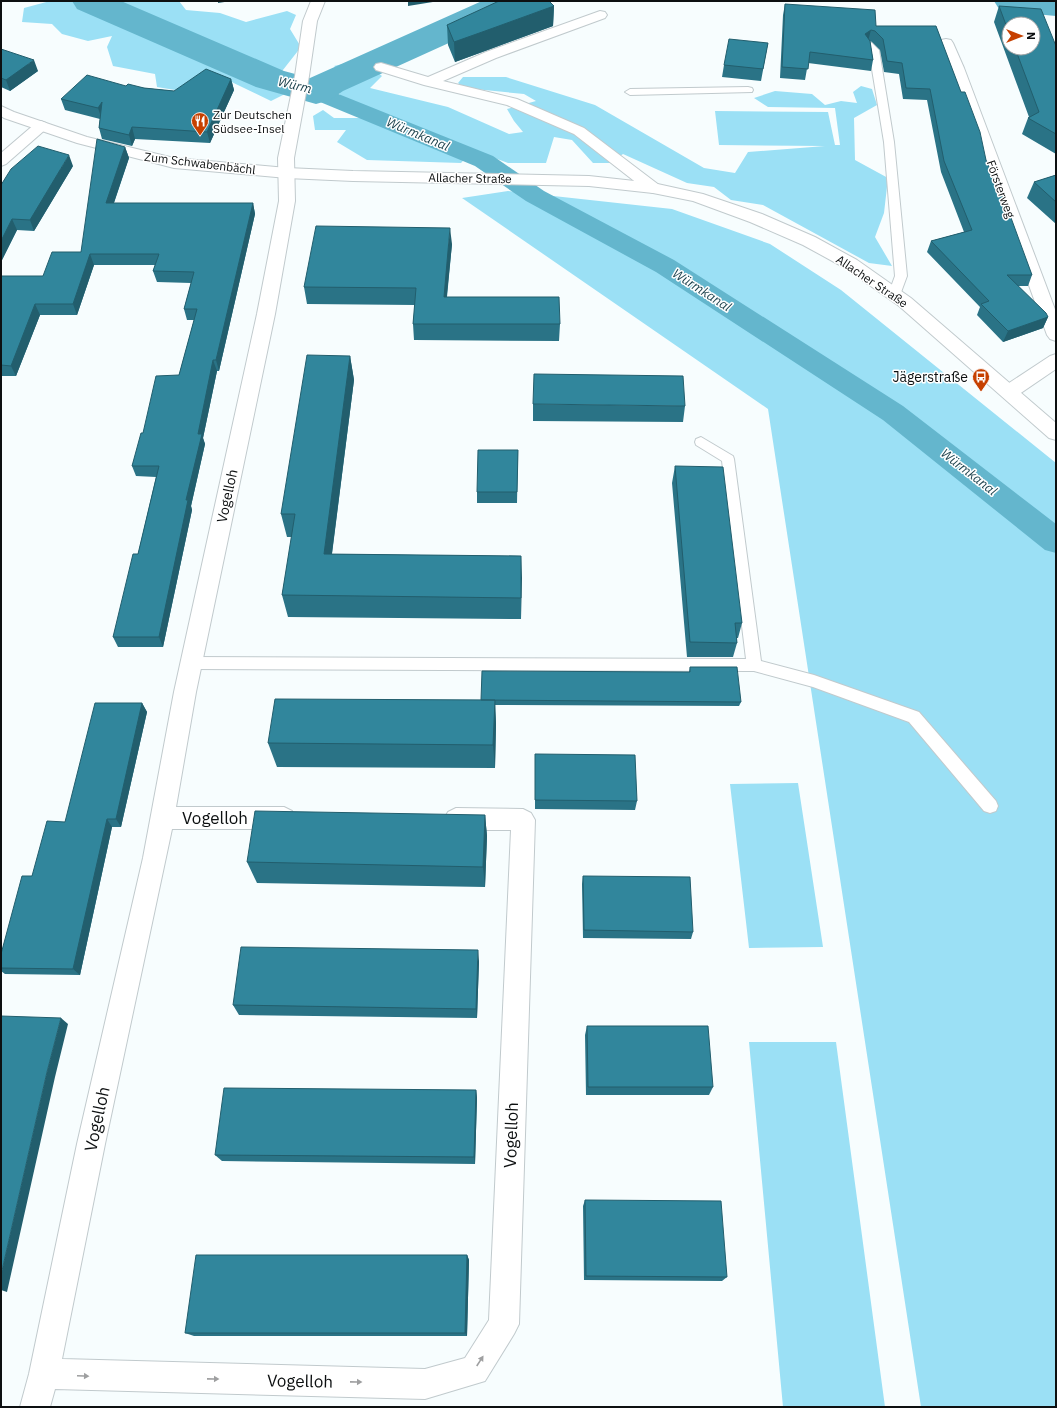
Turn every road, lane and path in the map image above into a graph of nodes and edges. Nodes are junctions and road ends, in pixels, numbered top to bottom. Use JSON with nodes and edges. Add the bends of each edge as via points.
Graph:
{"nodes":[{"id":1,"x":318,"y":1,"type":"edge"},
{"id":2,"x":600,"y":15,"type":"dead end"},
{"id":3,"x":946,"y":43,"type":"dead end"},
{"id":4,"x":869,"y":45,"type":"edge"},
{"id":5,"x":381,"y":67,"type":"dead end"},
{"id":6,"x":429,"y":82,"type":"junction"},
{"id":7,"x":748,"y":90,"type":"dead end"},
{"id":8,"x":630,"y":92,"type":"dead end"},
{"id":9,"x":4,"y":113,"type":"edge"},
{"id":10,"x":41,"y":126,"type":"junction"},
{"id":11,"x":1,"y":161,"type":"edge"},
{"id":12,"x":287,"y":173,"type":"junction"},
{"id":13,"x":653,"y":188,"type":"junction"},
{"id":14,"x":894,"y":295,"type":"junction"},
{"id":15,"x":1056,"y":335,"type":"edge"},
{"id":16,"x":1056,"y":360,"type":"edge"},
{"id":17,"x":1010,"y":392,"type":"junction"},
{"id":18,"x":1056,"y":434,"type":"edge"},
{"id":19,"x":701,"y":442,"type":"dead end"},
{"id":20,"x":192,"y":663,"type":"junction"},
{"id":21,"x":754,"y":665,"type":"junction"},
{"id":22,"x":990,"y":806,"type":"dead end"},
{"id":23,"x":162,"y":818,"type":"junction"},
{"id":24,"x":310,"y":818,"type":"edge"},
{"id":25,"x":429,"y":819,"type":"edge"},
{"id":26,"x":44,"y":1374,"type":"junction"},
{"id":27,"x":35,"y":1407,"type":"edge"}],
"edges":[{"from":1,"to":12,"type":"street","name":"Vogelloh","via":[[310,21],[286,158]]},
{"from":2,"to":6,"type":"street","via":[[491,54]]},
{"from":3,"to":15,"type":"street","name":"Försterweg"},
{"from":4,"to":14,"type":"lane","via":[[874,50],[891,158],[902,276]]},
{"from":5,"to":6,"type":"street","name":"Allacher Straße"},
{"from":6,"to":13,"type":"street","name":"Allacher Straße","via":[[512,102],[579,130]]},
{"from":7,"to":8,"type":"lane"},
{"from":9,"to":10,"type":"street","name":"Zum Schwabenbächl"},
{"from":10,"to":11,"type":"street"},
{"from":10,"to":12,"type":"street","name":"Zum Schwabenbächl","via":[[147,157],[212,167]]},
{"from":12,"to":13,"type":"street","name":"Allacher Straße","via":[[589,181]]},
{"from":12,"to":20,"type":"street","name":"Vogelloh","via":[[287,201],[266,314]]},
{"from":13,"to":14,"type":"street","name":"Allacher Straße","via":[[697,197],[756,218],[809,241],[852,264]]},
{"from":14,"to":17,"type":"street","name":"Allacher Straße"},
{"from":16,"to":17,"type":"street"},
{"from":17,"to":18,"type":"street","name":"Allacher Straße"},
{"from":19,"to":21,"type":"lane","via":[[728,459]]},
{"from":20,"to":21,"type":"lane"},
{"from":20,"to":23,"type":"street","name":"Vogelloh"},
{"from":21,"to":22,"type":"lane","via":[[814,681],[914,716]]},
{"from":23,"to":24,"type":"street","name":"Vogelloh"},
{"from":23,"to":26,"type":"street","name":"Vogelloh"},
{"from":26,"to":25,"type":"street","name":"Vogelloh","one_way":true,"via":[[425,1384],[474,1370],[504,1324],[523,820]]},
{"from":26,"to":27,"type":"street","name":"Vogelloh"}]}
